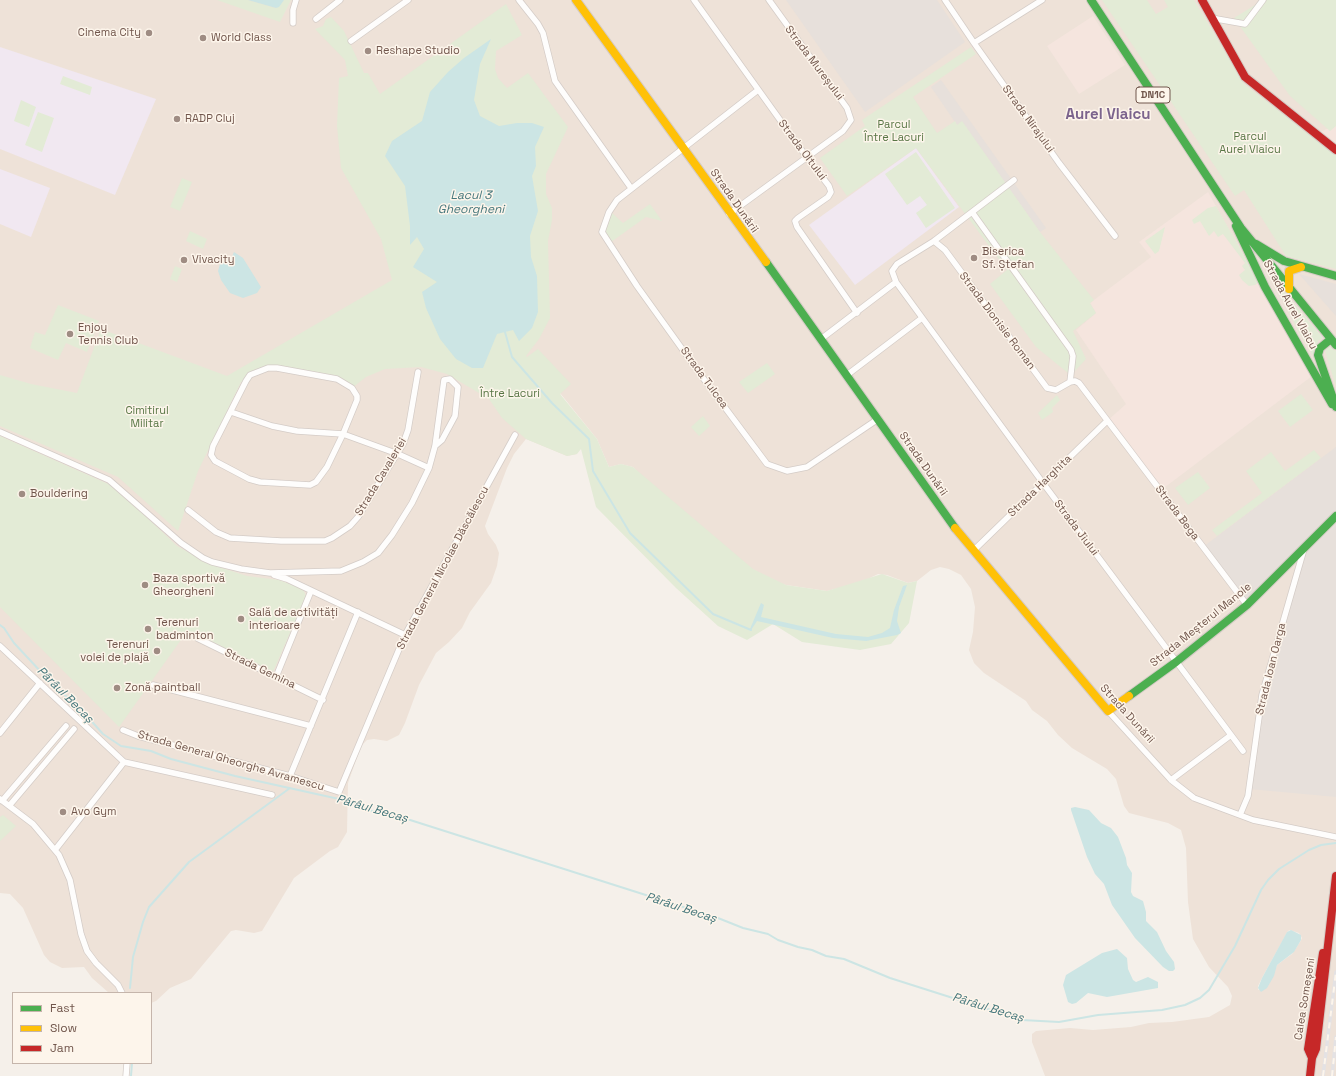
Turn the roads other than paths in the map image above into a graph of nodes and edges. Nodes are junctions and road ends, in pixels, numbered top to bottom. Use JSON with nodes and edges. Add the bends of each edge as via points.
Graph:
{"nodes":[{"id":1,"x":296,"y":0,"type":"edge"},
{"id":2,"x":340,"y":0,"type":"edge"},
{"id":3,"x":408,"y":0,"type":"edge"},
{"id":4,"x":519,"y":0,"type":"edge"},
{"id":5,"x":576,"y":0,"type":"edge"},
{"id":6,"x":694,"y":0,"type":"edge"},
{"id":7,"x":769,"y":0,"type":"edge"},
{"id":8,"x":945,"y":0,"type":"edge"},
{"id":9,"x":1042,"y":0,"type":"edge"},
{"id":10,"x":1091,"y":0,"type":"edge"},
{"id":11,"x":1202,"y":0,"type":"edge"},
{"id":12,"x":1263,"y":0,"type":"edge"},
{"id":13,"x":316,"y":18,"type":"dead end"},
{"id":14,"x":1211,"y":18,"type":"junction"},
{"id":15,"x":293,"y":23,"type":"dead end"},
{"id":16,"x":351,"y":41,"type":"dead end"},
{"id":17,"x":974,"y":43,"type":"junction"},
{"id":18,"x":758,"y":90,"type":"junction"},
{"id":19,"x":684,"y":148,"type":"junction"},
{"id":20,"x":1336,"y":150,"type":"edge"},
{"id":21,"x":806,"y":157,"type":"junction"},
{"id":22,"x":1014,"y":180,"type":"dead end"},
{"id":23,"x":631,"y":188,"type":"junction"},
{"id":24,"x":1228,"y":209,"type":"junction"},
{"id":25,"x":972,"y":212,"type":"junction"},
{"id":26,"x":729,"y":214,"type":"junction"},
{"id":27,"x":1116,"y":236,"type":"dead end"},
{"id":28,"x":1250,"y":239,"type":"junction"},
{"id":29,"x":934,"y":241,"type":"junction"},
{"id":30,"x":1303,"y":267,"type":"junction"},
{"id":31,"x":1336,"y":276,"type":"edge"},
{"id":32,"x":896,"y":282,"type":"junction"},
{"id":33,"x":1289,"y":289,"type":"junction"},
{"id":34,"x":857,"y":313,"type":"junction"},
{"id":35,"x":922,"y":318,"type":"junction"},
{"id":36,"x":821,"y":339,"type":"junction"},
{"id":37,"x":1333,"y":342,"type":"edge"},
{"id":38,"x":418,"y":372,"type":"dead end"},
{"id":39,"x":847,"y":375,"type":"junction"},
{"id":40,"x":1070,"y":382,"type":"junction"},
{"id":41,"x":1336,"y":408,"type":"edge"},
{"id":42,"x":1336,"y":411,"type":"edge"},
{"id":43,"x":231,"y":412,"type":"junction"},
{"id":44,"x":878,"y":419,"type":"junction"},
{"id":45,"x":1107,"y":421,"type":"junction"},
{"id":46,"x":0,"y":432,"type":"edge"},
{"id":47,"x":343,"y":434,"type":"junction"},
{"id":48,"x":515,"y":435,"type":"dead end"},
{"id":49,"x":435,"y":446,"type":"junction"},
{"id":50,"x":398,"y":454,"type":"junction"},
{"id":51,"x":429,"y":468,"type":"junction"},
{"id":52,"x":1043,"y":483,"type":"junction"},
{"id":53,"x":188,"y":510,"type":"dead end"},
{"id":54,"x":1336,"y":516,"type":"edge"},
{"id":55,"x":1304,"y":547,"type":"junction"},
{"id":56,"x":973,"y":551,"type":"junction"},
{"id":57,"x":270,"y":574,"type":"junction"},
{"id":58,"x":311,"y":591,"type":"junction"},
{"id":59,"x":1247,"y":605,"type":"junction"},
{"id":60,"x":358,"y":612,"type":"junction"},
{"id":61,"x":405,"y":635,"type":"junction"},
{"id":62,"x":197,"y":638,"type":"dead end"},
{"id":63,"x":0,"y":646,"type":"edge"},
{"id":64,"x":1176,"y":662,"type":"junction"},
{"id":65,"x":276,"y":677,"type":"junction"},
{"id":66,"x":40,"y":683,"type":"junction"},
{"id":67,"x":154,"y":685,"type":"dead end"},
{"id":68,"x":322,"y":700,"type":"junction"},
{"id":69,"x":1108,"y":711,"type":"junction"},
{"id":70,"x":66,"y":726,"type":"dead end"},
{"id":71,"x":311,"y":726,"type":"junction"},
{"id":72,"x":74,"y":729,"type":"dead end"},
{"id":73,"x":123,"y":730,"type":"dead end"},
{"id":74,"x":0,"y":733,"type":"edge"},
{"id":75,"x":1231,"y":735,"type":"junction"},
{"id":76,"x":1243,"y":751,"type":"dead end"},
{"id":77,"x":124,"y":762,"type":"junction"},
{"id":78,"x":290,"y":776,"type":"junction"},
{"id":79,"x":1171,"y":780,"type":"junction"},
{"id":80,"x":339,"y":792,"type":"joint"},
{"id":81,"x":272,"y":795,"type":"dead end"},
{"id":82,"x":1,"y":800,"type":"edge"},
{"id":83,"x":10,"y":806,"type":"junction"},
{"id":84,"x":1240,"y":815,"type":"junction"},
{"id":85,"x":1336,"y":836,"type":"edge"},
{"id":86,"x":55,"y":850,"type":"junction"},
{"id":87,"x":1336,"y":876,"type":"edge"},
{"id":88,"x":122,"y":992,"type":"edge"},
{"id":89,"x":127,"y":1064,"type":"edge"},
{"id":90,"x":126,"y":1076,"type":"edge"},
{"id":91,"x":1310,"y":1076,"type":"edge"}],
"edges":[{"from":1,"to":15,"type":"street","via":[[292,10]]},
{"from":2,"to":13,"type":"street"},
{"from":3,"to":16,"type":"street"},
{"from":4,"to":23,"type":"street","via":[[538,24],[549,53],[551,72],[558,86]]},
{"from":5,"to":19,"type":"street","name":"Strada Dunării"},
{"from":6,"to":18,"type":"street","name":"Strada Oltului"},
{"from":7,"to":21,"type":"street","name":"Strada Mureșului","via":[[848,108],[851,120],[834,138]]},
{"from":8,"to":17,"type":"street","name":"Strada Nirajului"},
{"from":9,"to":17,"type":"street"},
{"from":10,"to":24,"type":"street","name":"Strada Aurel Vlaicu","number":"DN1C"},
{"from":11,"to":14,"type":"street"},
{"from":12,"to":14,"type":"street","via":[[1246,24]]},
{"from":14,"to":20,"type":"street","via":[[1245,77]]},
{"from":17,"to":27,"type":"street","name":"Strada Nirajului","via":[[1059,163]]},
{"from":18,"to":19,"type":"street","name":"Strada Tulcea"},
{"from":18,"to":21,"type":"street","name":"Strada Oltului"},
{"from":19,"to":23,"type":"street","name":"Strada Tulcea"},
{"from":19,"to":26,"type":"street","name":"Strada Dunării"},
{"from":21,"to":26,"type":"street"},
{"from":21,"to":34,"type":"street","name":"Strada Oltului","via":[[831,192],[828,197],[795,221]]},
{"from":22,"to":25,"type":"street"},
{"from":23,"to":44,"type":"street","name":"Strada Tulcea","via":[[612,206],[602,227],[604,237],[767,464],[787,471],[807,467]]},
{"from":24,"to":28,"type":"street","name":"Strada Aurel Vlaicu","number":"DN1C"},
{"from":24,"to":42,"type":"street","name":"Strada Aurel Vlaicu","via":[[1266,287]]},
{"from":25,"to":29,"type":"street"},
{"from":25,"to":40,"type":"street","via":[[1071,350],[1073,356]]},
{"from":26,"to":36,"type":"street","name":"Strada Dunării"},
{"from":28,"to":30,"type":"street","via":[[1276,257]]},
{"from":28,"to":33,"type":"street","number":"DN1C"},
{"from":29,"to":32,"type":"street","via":[[894,266],[892,271]]},
{"from":29,"to":40,"type":"street","name":"Strada Dionisie Roman","via":[[945,250],[1047,388],[1056,390]]},
{"from":30,"to":31,"type":"street"},
{"from":30,"to":33,"type":"street","via":[[1289,271]]},
{"from":32,"to":34,"type":"street"},
{"from":32,"to":35,"type":"street","name":"Strada Jiului"},
{"from":33,"to":37,"type":"street","number":"DN1C"},
{"from":34,"to":36,"type":"street"},
{"from":35,"to":39,"type":"street"},
{"from":35,"to":52,"type":"street","name":"Strada Jiului"},
{"from":36,"to":39,"type":"street","name":"Strada Dunării"},
{"from":37,"to":41,"type":"street","via":[[1320,348],[1318,355]]},
{"from":38,"to":50,"type":"street","name":"Strada Cavaleriei","via":[[408,430]]},
{"from":39,"to":44,"type":"street","name":"Strada Dunării"},
{"from":40,"to":45,"type":"street","via":[[1079,383]]},
{"from":43,"to":47,"type":"street","via":[[296,431]]},
{"from":43,"to":47,"type":"street","via":[[250,375],[277,368],[323,375],[337,379],[352,388],[357,396]]},
{"from":43,"to":47,"type":"street","via":[[211,455],[215,461],[260,482],[302,485],[316,482]]},
{"from":44,"to":56,"type":"street","name":"Strada Dunării"},
{"from":45,"to":52,"type":"street","name":"Strada Harghita"},
{"from":45,"to":59,"type":"street","name":"Strada Bega"},
{"from":46,"to":57,"type":"street","via":[[116,484],[181,543],[203,558],[234,568]]},
{"from":47,"to":50,"type":"street"},
{"from":48,"to":61,"type":"street","name":"Strada General Nicolae Dăscălescu"},
{"from":49,"to":49,"type":"street","via":[[444,380],[450,379],[458,387],[455,416],[442,440]]},
{"from":49,"to":51,"type":"street"},
{"from":50,"to":51,"type":"street"},
{"from":50,"to":53,"type":"street","name":"Strada Cavaleriei","via":[[358,517],[342,532],[325,541],[230,538],[216,532]]},
{"from":51,"to":57,"type":"street","via":[[392,536],[378,552],[363,562],[341,571]]},
{"from":52,"to":56,"type":"street","name":"Strada Harghita"},
{"from":52,"to":64,"type":"street","name":"Strada Jiului"},
{"from":54,"to":55,"type":"street","name":"Strada Meșterul Manole"},
{"from":55,"to":59,"type":"street","name":"Strada Meșterul Manole"},
{"from":55,"to":84,"type":"street","name":"Strada Ioan Oarga","via":[[1262,696],[1248,796]]},
{"from":56,"to":69,"type":"street","name":"Strada Dunării"},
{"from":57,"to":58,"type":"street"},
{"from":58,"to":60,"type":"street"},
{"from":58,"to":65,"type":"street"},
{"from":59,"to":64,"type":"street","name":"Strada Meșterul Manole"},
{"from":60,"to":61,"type":"street"},
{"from":60,"to":68,"type":"street"},
{"from":61,"to":80,"type":"street","name":"Strada General Nicolae Dăscălescu"},
{"from":62,"to":65,"type":"street","name":"Strada Gemina"},
{"from":63,"to":66,"type":"street"},
{"from":64,"to":69,"type":"street","name":"Strada Meșterul Manole"},
{"from":64,"to":75,"type":"street","name":"Strada Jiului"},
{"from":65,"to":68,"type":"street","name":"Strada Gemina"},
{"from":66,"to":74,"type":"street"},
{"from":66,"to":77,"type":"street"},
{"from":67,"to":71,"type":"street"},
{"from":68,"to":71,"type":"street"},
{"from":69,"to":79,"type":"street","name":"Strada Dunării"},
{"from":70,"to":82,"type":"street"},
{"from":71,"to":78,"type":"street"},
{"from":72,"to":83,"type":"street"},
{"from":73,"to":78,"type":"street","name":"Strada General Gheorghe Avramescu"},
{"from":75,"to":76,"type":"street","name":"Strada Jiului"},
{"from":75,"to":79,"type":"street"},
{"from":77,"to":81,"type":"street"},
{"from":77,"to":86,"type":"street"},
{"from":78,"to":80,"type":"street","name":"Strada General Gheorghe Avramescu"},
{"from":79,"to":84,"type":"street","name":"Strada Dunării","via":[[1194,798]]},
{"from":82,"to":83,"type":"street"},
{"from":83,"to":86,"type":"street","via":[[35,826]]},
{"from":84,"to":85,"type":"street","name":"Strada Dunării"},
{"from":86,"to":88,"type":"street","via":[[70,880],[81,934],[87,950]]},
{"from":87,"to":91,"type":"street","name":"Calea Someșeni","via":[[1308,1049],[1312,1058]]},
{"from":89,"to":90,"type":"street"}]}
